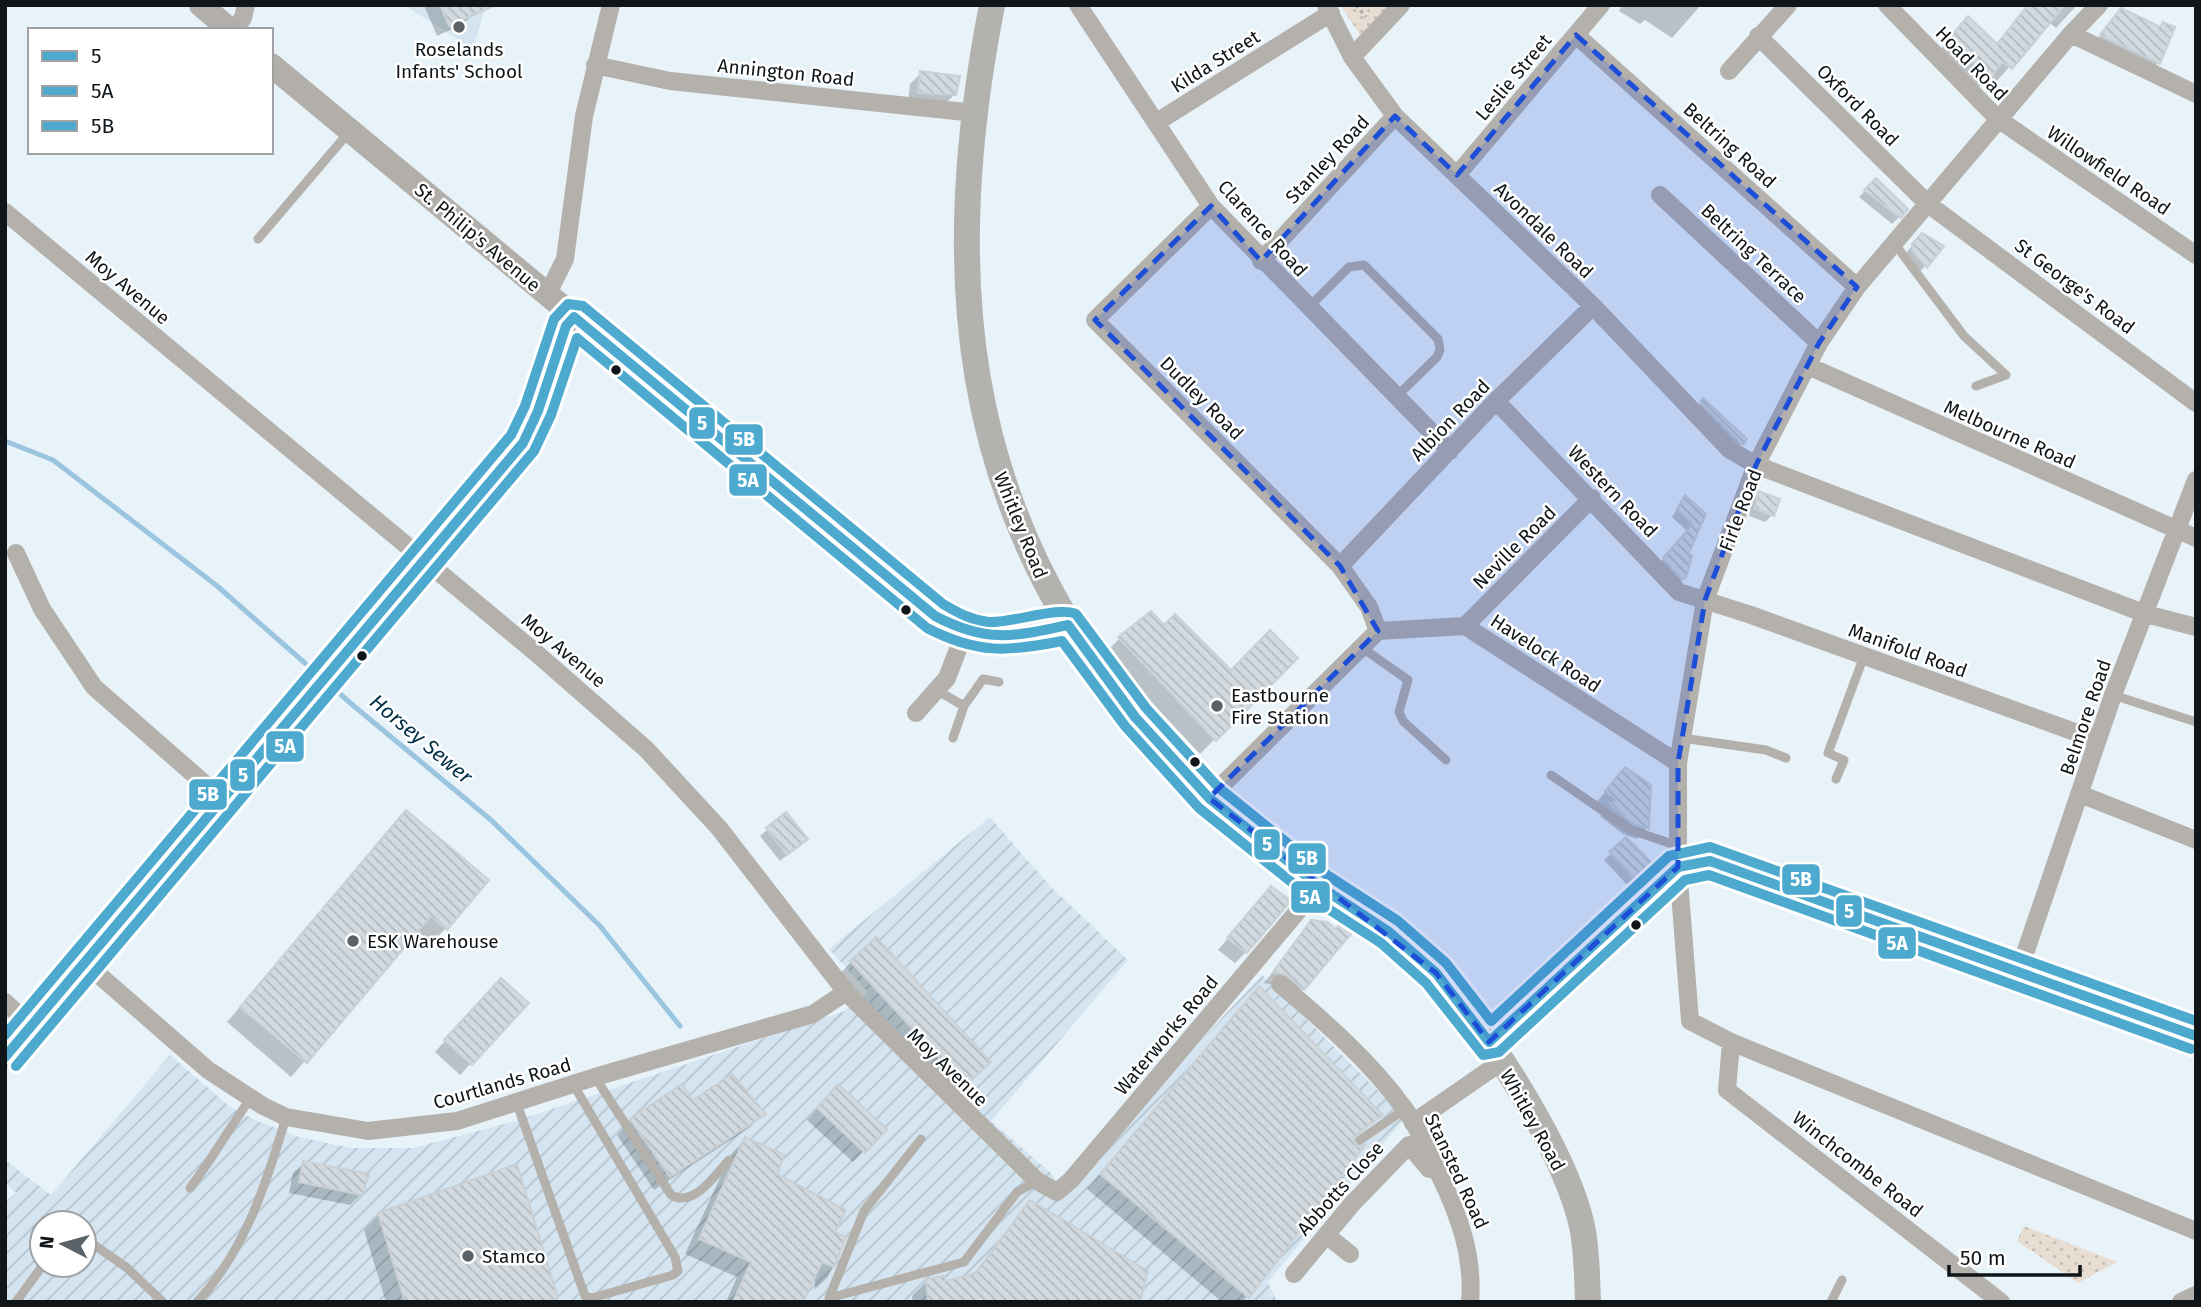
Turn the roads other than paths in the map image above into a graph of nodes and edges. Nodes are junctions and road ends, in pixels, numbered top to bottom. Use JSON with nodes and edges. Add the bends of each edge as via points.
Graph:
{"nodes":[{"id":1,"x":201,"y":5,"type":"edge"},
{"id":2,"x":246,"y":5,"type":"edge"},
{"id":3,"x":611,"y":5,"type":"edge"},
{"id":4,"x":992,"y":5,"type":"edge"},
{"id":5,"x":1401,"y":5,"type":"edge"},
{"id":6,"x":1601,"y":5,"type":"edge"},
{"id":7,"x":1788,"y":5,"type":"edge"},
{"id":8,"x":1887,"y":5,"type":"edge"},
{"id":9,"x":2099,"y":5,"type":"edge"},
{"id":10,"x":1079,"y":6,"type":"edge"},
{"id":11,"x":1329,"y":9,"type":"edge"},
{"id":12,"x":230,"y":28,"type":"edge"},
{"id":13,"x":234,"y":28,"type":"edge"},
{"id":14,"x":2071,"y":34,"type":"junction"},
{"id":15,"x":1576,"y":35,"type":"junction"},
{"id":16,"x":1758,"y":36,"type":"junction"},
{"id":17,"x":1352,"y":57,"type":"junction"},
{"id":18,"x":595,"y":65,"type":"junction"},
{"id":19,"x":273,"y":67,"type":"edge"},
{"id":20,"x":1729,"y":71,"type":"dead end"},
{"id":21,"x":2196,"y":93,"type":"edge"},
{"id":22,"x":975,"y":113,"type":"junction"},
{"id":23,"x":1395,"y":116,"type":"junction"},
{"id":24,"x":1998,"y":119,"type":"junction"},
{"id":25,"x":1157,"y":122,"type":"junction"},
{"id":26,"x":350,"y":131,"type":"junction"},
{"id":27,"x":1457,"y":175,"type":"junction"},
{"id":28,"x":1660,"y":195,"type":"dead end"},
{"id":29,"x":1928,"y":204,"type":"junction"},
{"id":30,"x":1210,"y":206,"type":"junction"},
{"id":31,"x":5,"y":212,"type":"edge"},
{"id":32,"x":258,"y":239,"type":"dead end"},
{"id":33,"x":1894,"y":243,"type":"junction"},
{"id":34,"x":2196,"y":255,"type":"edge"},
{"id":35,"x":1261,"y":261,"type":"junction"},
{"id":36,"x":1857,"y":287,"type":"junction"},
{"id":37,"x":547,"y":295,"type":"junction"},
{"id":38,"x":1594,"y":306,"type":"junction"},
{"id":39,"x":1308,"y":308,"type":"junction"},
{"id":40,"x":575,"y":317,"type":"junction"},
{"id":41,"x":1819,"y":343,"type":"junction"},
{"id":42,"x":1808,"y":366,"type":"junction"},
{"id":43,"x":1976,"y":386,"type":"dead end"},
{"id":44,"x":1396,"y":397,"type":"junction"},
{"id":45,"x":1496,"y":401,"type":"junction"},
{"id":46,"x":2196,"y":403,"type":"edge"},
{"id":47,"x":1450,"y":451,"type":"junction"},
{"id":48,"x":1756,"y":465,"type":"junction"},
{"id":49,"x":2196,"y":480,"type":"edge"},
{"id":50,"x":1592,"y":498,"type":"junction"},
{"id":51,"x":2176,"y":532,"type":"junction"},
{"id":52,"x":2196,"y":538,"type":"edge"},
{"id":53,"x":16,"y":553,"type":"dead end"},
{"id":54,"x":424,"y":561,"type":"junction"},
{"id":55,"x":1340,"y":566,"type":"junction"},
{"id":56,"x":1705,"y":600,"type":"junction"},
{"id":57,"x":2146,"y":614,"type":"junction"},
{"id":58,"x":1068,"y":625,"type":"junction"},
{"id":59,"x":1465,"y":625,"type":"junction"},
{"id":60,"x":2196,"y":627,"type":"edge"},
{"id":61,"x":965,"y":631,"type":"junction"},
{"id":62,"x":1378,"y":631,"type":"junction"},
{"id":63,"x":1361,"y":648,"type":"junction"},
{"id":64,"x":1864,"y":656,"type":"junction"},
{"id":65,"x":999,"y":682,"type":"dead end"},
{"id":66,"x":938,"y":691,"type":"junction"},
{"id":67,"x":2113,"y":695,"type":"junction"},
{"id":68,"x":964,"y":706,"type":"junction"},
{"id":69,"x":916,"y":713,"type":"dead end"},
{"id":70,"x":2196,"y":722,"type":"edge"},
{"id":71,"x":953,"y":738,"type":"dead end"},
{"id":72,"x":1682,"y":738,"type":"junction"},
{"id":73,"x":2097,"y":740,"type":"junction"},
{"id":74,"x":1786,"y":758,"type":"dead end"},
{"id":75,"x":1446,"y":760,"type":"dead end"},
{"id":76,"x":1678,"y":763,"type":"junction"},
{"id":77,"x":1551,"y":775,"type":"dead end"},
{"id":78,"x":1836,"y":779,"type":"dead end"},
{"id":79,"x":2080,"y":793,"type":"junction"},
{"id":80,"x":1209,"y":798,"type":"junction"},
{"id":81,"x":222,"y":799,"type":"junction"},
{"id":82,"x":2196,"y":840,"type":"edge"},
{"id":83,"x":1678,"y":857,"type":"junction"},
{"id":84,"x":1319,"y":886,"type":"junction"},
{"id":85,"x":84,"y":962,"type":"junction"},
{"id":86,"x":2018,"y":971,"type":"junction"},
{"id":87,"x":1280,"y":984,"type":"dead end"},
{"id":88,"x":846,"y":992,"type":"junction"},
{"id":89,"x":5,"y":1002,"type":"edge"},
{"id":90,"x":31,"y":1026,"type":"junction"},
{"id":91,"x":2196,"y":1036,"type":"edge"},
{"id":92,"x":1731,"y":1042,"type":"junction"},
{"id":93,"x":1495,"y":1052,"type":"junction"},
{"id":94,"x":5,"y":1057,"type":"edge"},
{"id":95,"x":595,"y":1077,"type":"junction"},
{"id":96,"x":573,"y":1084,"type":"junction"},
{"id":97,"x":250,"y":1099,"type":"junction"},
{"id":98,"x":516,"y":1101,"type":"junction"},
{"id":99,"x":286,"y":1116,"type":"junction"},
{"id":100,"x":1409,"y":1116,"type":"junction"},
{"id":101,"x":921,"y":1139,"type":"dead end"},
{"id":102,"x":1360,"y":1140,"type":"dead end"},
{"id":103,"x":729,"y":1160,"type":"dead end"},
{"id":104,"x":1037,"y":1181,"type":"junction"},
{"id":105,"x":190,"y":1188,"type":"dead end"},
{"id":106,"x":1447,"y":1190,"type":"junction"},
{"id":107,"x":2196,"y":1231,"type":"edge"},
{"id":108,"x":1326,"y":1235,"type":"junction"},
{"id":109,"x":98,"y":1248,"type":"edge"},
{"id":110,"x":1350,"y":1254,"type":"dead end"},
{"id":111,"x":1294,"y":1273,"type":"dead end"},
{"id":112,"x":33,"y":1279,"type":"edge"},
{"id":113,"x":1842,"y":1280,"type":"dead end"},
{"id":114,"x":2196,"y":1295,"type":"edge"},
{"id":115,"x":16,"y":1302,"type":"edge"},
{"id":116,"x":163,"y":1302,"type":"edge"},
{"id":117,"x":197,"y":1302,"type":"edge"},
{"id":118,"x":1469,"y":1302,"type":"edge"},
{"id":119,"x":1588,"y":1302,"type":"edge"},
{"id":120,"x":1831,"y":1302,"type":"edge"},
{"id":121,"x":2001,"y":1302,"type":"edge"},
{"id":122,"x":2181,"y":1302,"type":"edge"}],
"edges":[{"from":1,"to":12,"type":"street"},
{"from":2,"to":13,"type":"street"},
{"from":3,"to":18,"type":"street"},
{"from":4,"to":22,"type":"main road","name":"Whitley Road"},
{"from":5,"to":17,"type":"street"},
{"from":6,"to":15,"type":"street","name":"Leslie Street"},
{"from":7,"to":16,"type":"street"},
{"from":8,"to":24,"type":"street","name":"Hoad Road"},
{"from":9,"to":14,"type":"street","name":"Firle Road"},
{"from":10,"to":25,"type":"street","name":"Clarence Road"},
{"from":11,"to":17,"type":"street","name":"Avondale Road"},
{"from":11,"to":25,"type":"street","name":"Kilda Street"},
{"from":14,"to":21,"type":"street"},
{"from":14,"to":24,"type":"street","name":"Firle Road"},
{"from":15,"to":27,"type":"street","name":"Leslie Street"},
{"from":15,"to":36,"type":"street","name":"Beltring Road"},
{"from":16,"to":20,"type":"street"},
{"from":16,"to":29,"type":"street","name":"Oxford Road"},
{"from":17,"to":23,"type":"street","name":"Avondale Road"},
{"from":18,"to":22,"type":"street","name":"Annington Road","via":[[670,81]]},
{"from":18,"to":37,"type":"street","via":[[565,259]]},
{"from":19,"to":26,"type":"street","name":"St. Philip's Avenue"},
{"from":22,"to":58,"type":"main road","name":"Whitley Road","via":[[967,308],[977,386],[1014,516]]},
{"from":23,"to":27,"type":"street","name":"Avondale Road"},
{"from":23,"to":35,"type":"street","name":"Stanley Road"},
{"from":24,"to":29,"type":"street","name":"Firle Road"},
{"from":24,"to":34,"type":"street","name":"Willowfield Road"},
{"from":25,"to":30,"type":"street","name":"Clarence Road"},
{"from":26,"to":32,"type":"lane"},
{"from":26,"to":37,"type":"street","name":"St. Philip's Avenue"},
{"from":27,"to":38,"type":"street","name":"Avondale Road"},
{"from":28,"to":41,"type":"street","name":"Beltring Terrace"},
{"from":29,"to":33,"type":"street","name":"Firle Road"},
{"from":29,"to":46,"type":"street","name":"St George's Road"},
{"from":30,"to":35,"type":"street","name":"Clarence Road"},
{"from":30,"to":55,"type":"street","name":"Dudley Road","via":[[1095,320]]},
{"from":31,"to":54,"type":"street","name":"Moy Avenue"},
{"from":33,"to":36,"type":"street","name":"Firle Road"},
{"from":33,"to":43,"type":"lane","via":[[1964,336],[2006,375]]},
{"from":35,"to":39,"type":"street","name":"Clarence Road"},
{"from":36,"to":41,"type":"street","name":"Firle Road"},
{"from":37,"to":40,"type":"street","name":"St. Philip's Avenue"},
{"from":38,"to":45,"type":"street","name":"Albion Road"},
{"from":38,"to":48,"type":"street","name":"Avondale Road","via":[[1730,450]]},
{"from":39,"to":44,"type":"street","name":"Clarence Road"},
{"from":39,"to":44,"type":"lane","via":[[1349,267],[1364,265],[1438,338],[1437,357]]},
{"from":40,"to":54,"type":"street","via":[[566,326],[523,443]]},
{"from":40,"to":61,"type":"street","name":"St. Philip's Avenue","via":[[935,616]]},
{"from":41,"to":42,"type":"street","name":"Firle Road"},
{"from":42,"to":48,"type":"street","name":"Firle Road"},
{"from":42,"to":51,"type":"street","name":"Melbourne Road"},
{"from":44,"to":47,"type":"street","name":"Clarence Road"},
{"from":45,"to":47,"type":"street","name":"Albion Road"},
{"from":45,"to":50,"type":"street","name":"Western Road"},
{"from":47,"to":55,"type":"street","name":"Albion Road"},
{"from":48,"to":56,"type":"street","name":"Firle Road"},
{"from":48,"to":57,"type":"street"},
{"from":49,"to":51,"type":"street","name":"Belmore Road"},
{"from":50,"to":56,"type":"street","name":"Western Road","via":[[1679,592]]},
{"from":50,"to":59,"type":"street","name":"Neville Road"},
{"from":51,"to":52,"type":"street","name":"Melbourne Road"},
{"from":51,"to":57,"type":"street","name":"Belmore Road"},
{"from":53,"to":81,"type":"street","via":[[42,609],[94,687]]},
{"from":54,"to":81,"type":"street"},
{"from":54,"to":88,"type":"street","name":"Moy Avenue","via":[[599,706],[665,769],[719,828]]},
{"from":55,"to":62,"type":"street","name":"Dudley Road","via":[[1369,607]]},
{"from":56,"to":64,"type":"street","name":"Manifold Road"},
{"from":56,"to":72,"type":"street","name":"Firle Road"},
{"from":57,"to":60,"type":"street"},
{"from":57,"to":67,"type":"street","name":"Belmore Road"},
{"from":58,"to":61,"type":"street","name":"St. Philip's Avenue","via":[[1011,634]]},
{"from":58,"to":80,"type":"main road","name":"Whitley Road","via":[[1135,717]]},
{"from":59,"to":62,"type":"street","name":"Havelock Road"},
{"from":59,"to":76,"type":"street","name":"Havelock Road"},
{"from":61,"to":66,"type":"street"},
{"from":62,"to":63,"type":"street"},
{"from":63,"to":75,"type":"lane","via":[[1408,680],[1399,712],[1403,721]]},
{"from":63,"to":80,"type":"street"},
{"from":64,"to":73,"type":"street","name":"Manifold Road"},
{"from":64,"to":78,"type":"lane","via":[[1828,753],[1844,760]]},
{"from":65,"to":68,"type":"lane","via":[[983,678]]},
{"from":66,"to":68,"type":"lane"},
{"from":66,"to":69,"type":"street"},
{"from":67,"to":70,"type":"lane"},
{"from":67,"to":73,"type":"street","name":"Belmore Road"},
{"from":68,"to":71,"type":"lane"},
{"from":72,"to":74,"type":"lane","via":[[1766,750]]},
{"from":72,"to":76,"type":"street","name":"Firle Road"},
{"from":73,"to":79,"type":"street","name":"Belmore Road"},
{"from":76,"to":83,"type":"street","name":"Firle Road"},
{"from":77,"to":83,"type":"lane"},
{"from":79,"to":82,"type":"street"},
{"from":79,"to":86,"type":"street","name":"Belmore Road"},
{"from":80,"to":84,"type":"main road","name":"Whitley Road"},
{"from":81,"to":85,"type":"street"},
{"from":83,"to":86,"type":"street","via":[[1710,861]]},
{"from":83,"to":92,"type":"street","name":"Firle Road","via":[[1690,1021]]},
{"from":83,"to":93,"type":"street"},
{"from":84,"to":93,"type":"main road","name":"Whitley Road","via":[[1389,932],[1436,973]]},
{"from":84,"to":104,"type":"street","name":"Waterworks Road","via":[[1070,1180],[1057,1192]]},
{"from":85,"to":90,"type":"street"},
{"from":85,"to":97,"type":"street","name":"Courtlands Road","via":[[208,1070]]},
{"from":86,"to":91,"type":"street"},
{"from":87,"to":100,"type":"street","name":"Stansted Road","via":[[1344,1038]]},
{"from":88,"to":95,"type":"street","name":"Courtlands Road","via":[[813,1014]]},
{"from":88,"to":104,"type":"street","name":"Moy Avenue"},
{"from":89,"to":90,"type":"street"},
{"from":90,"to":94,"type":"street"},
{"from":92,"to":107,"type":"street"},
{"from":92,"to":121,"type":"street","name":"Winchcombe Road","via":[[1727,1090]]},
{"from":93,"to":100,"type":"street"},
{"from":93,"to":119,"type":"main road","name":"Whitley Road","via":[[1548,1139],[1568,1182],[1582,1227]]},
{"from":95,"to":96,"type":"street","name":"Courtlands Road"},
{"from":95,"to":103,"type":"lane","via":[[671,1195],[680,1200],[692,1198]]},
{"from":96,"to":98,"type":"street","name":"Courtlands Road"},
{"from":96,"to":98,"type":"lane","via":[[676,1257],[678,1270],[673,1275],[585,1297]]},
{"from":97,"to":99,"type":"street","name":"Courtlands Road"},
{"from":97,"to":105,"type":"lane"},
{"from":98,"to":99,"type":"street","name":"Courtlands Road","via":[[457,1121],[368,1132]]},
{"from":99,"to":117,"type":"lane","via":[[259,1202],[237,1247]]},
{"from":100,"to":102,"type":"lane"},
{"from":100,"to":106,"type":"street","name":"Stansted Road"},
{"from":101,"to":104,"type":"lane","via":[[864,1211],[829,1298],[964,1262],[1017,1192]]},
{"from":106,"to":108,"type":"street","name":"Abbotts Close","via":[[1409,1145]]},
{"from":106,"to":118,"type":"street","name":"Stansted Road","via":[[1469,1247]]},
{"from":108,"to":110,"type":"street"},
{"from":108,"to":111,"type":"street","name":"Abbotts Close"},
{"from":109,"to":116,"type":"lane"},
{"from":112,"to":115,"type":"lane"},
{"from":113,"to":120,"type":"lane"},
{"from":114,"to":122,"type":"street"}]}
